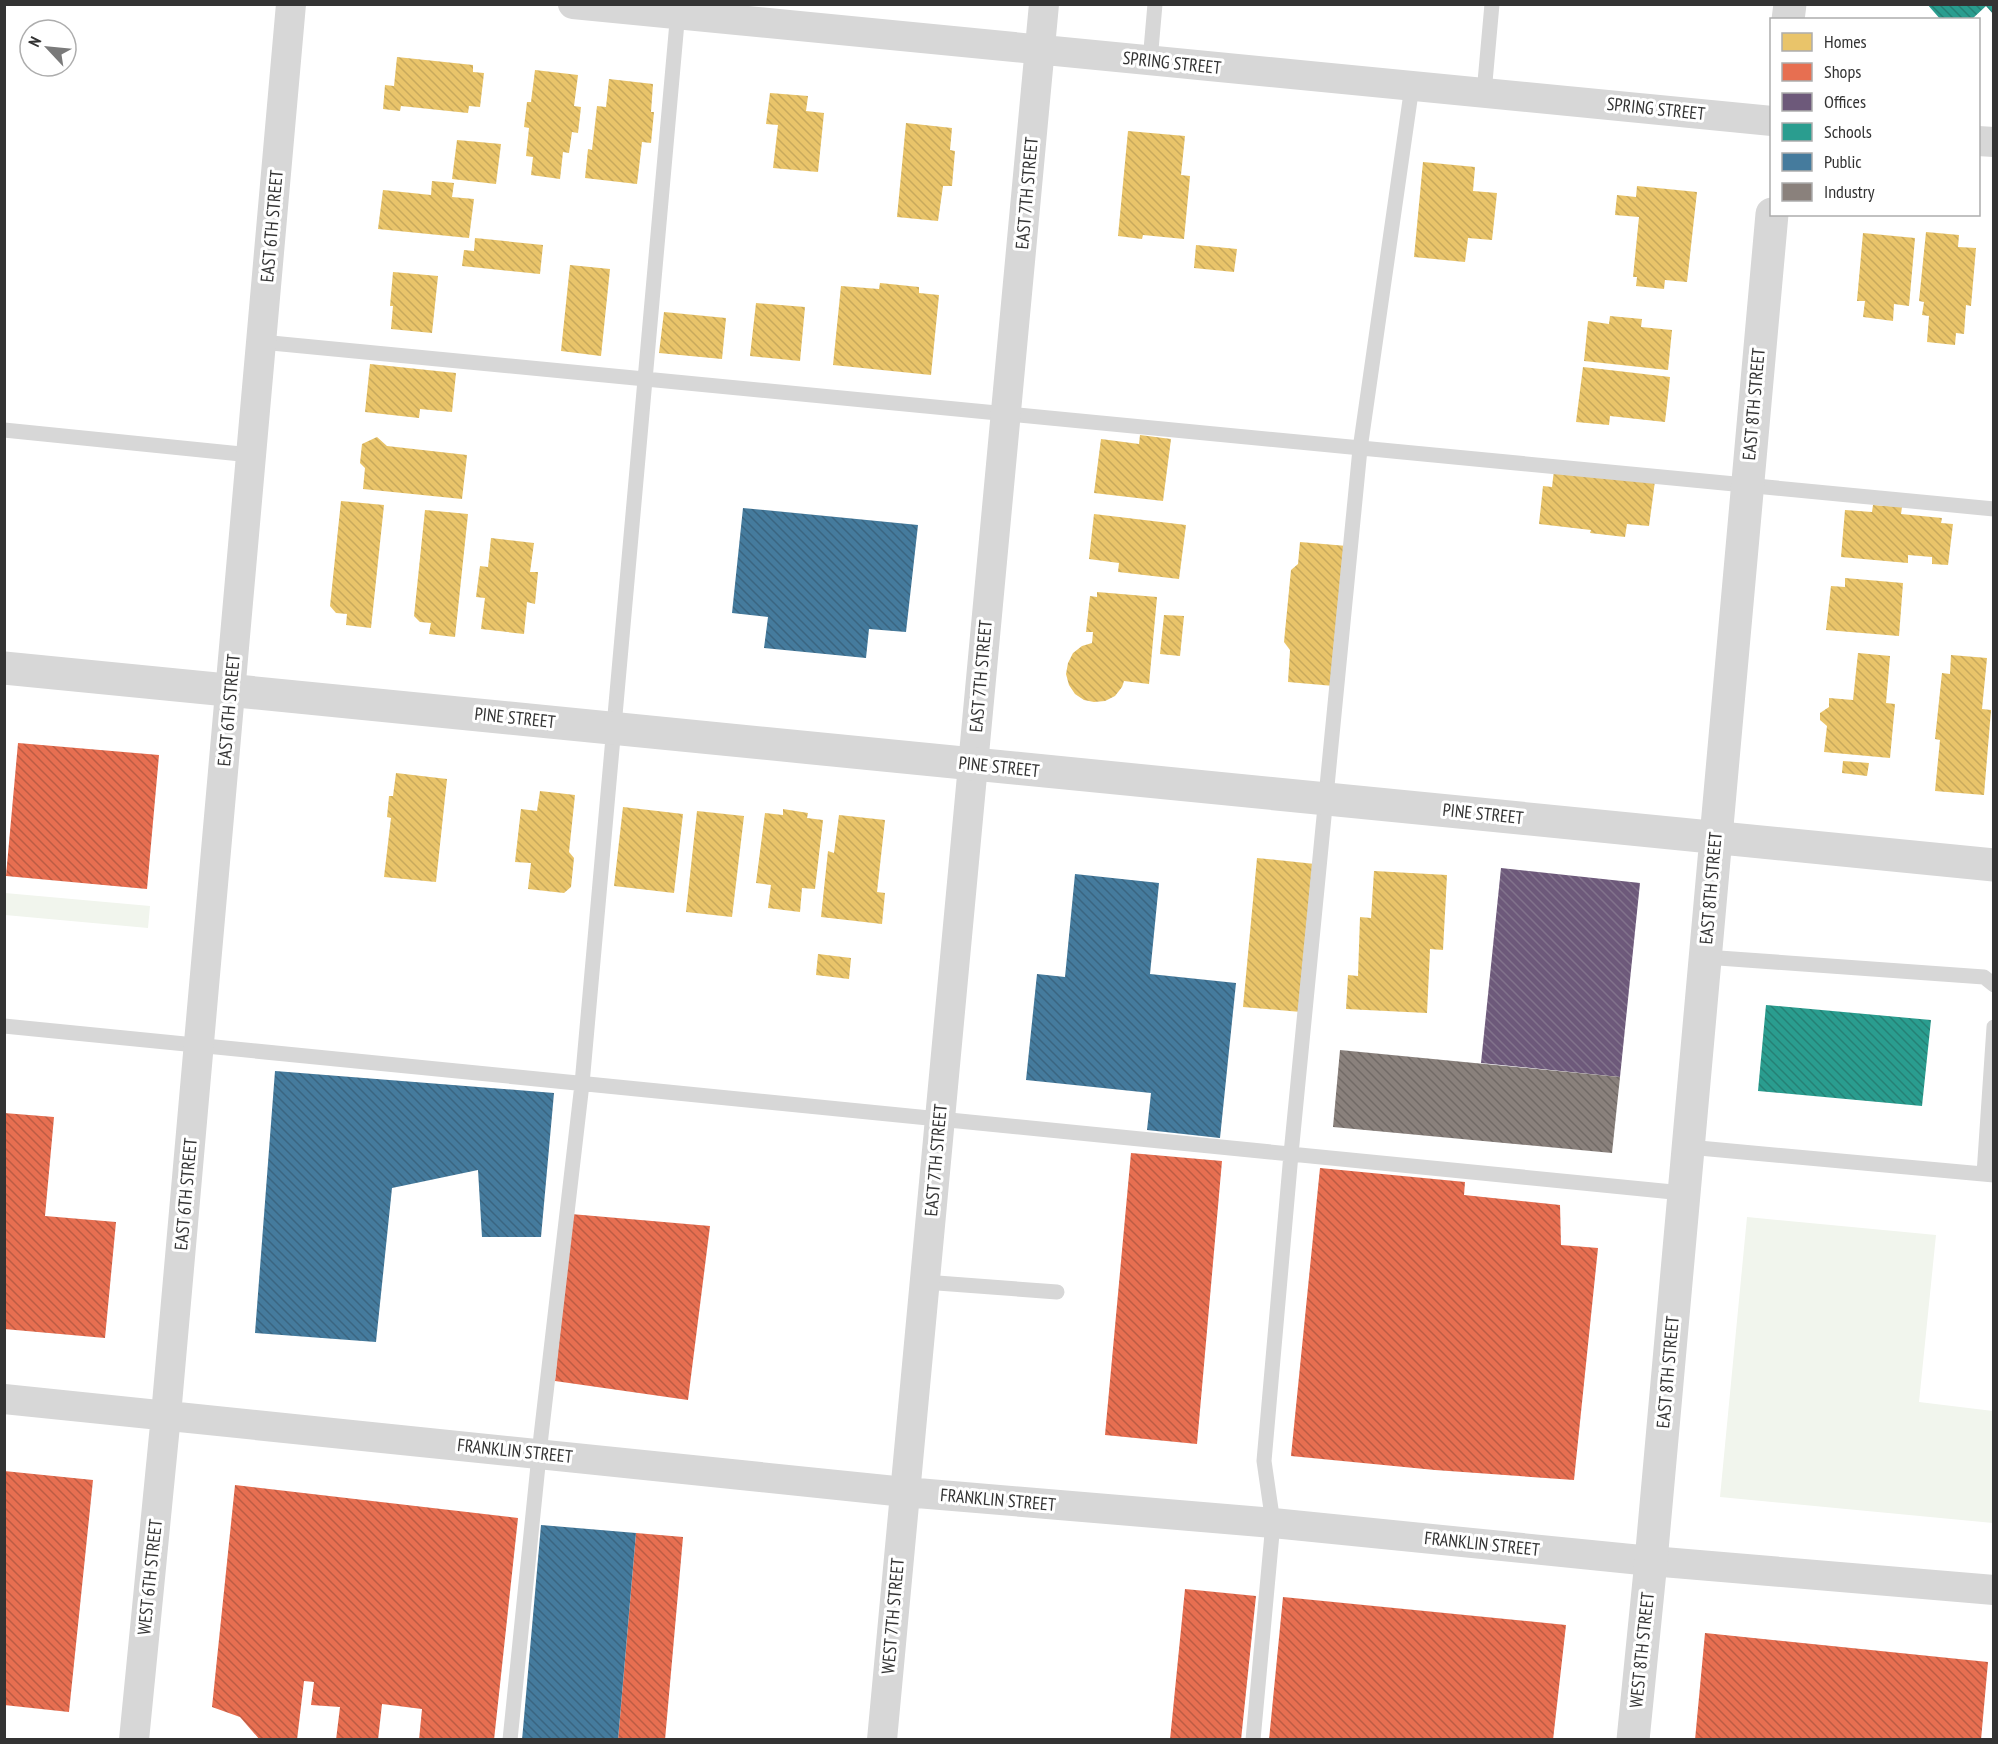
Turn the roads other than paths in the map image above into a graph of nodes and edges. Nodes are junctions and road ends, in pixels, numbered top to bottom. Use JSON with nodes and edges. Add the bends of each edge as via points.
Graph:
{"nodes":[{"id":1,"x":291,"y":4,"type":"edge"},
{"id":2,"x":573,"y":4,"type":"edge"},
{"id":3,"x":1044,"y":4,"type":"edge"},
{"id":4,"x":1155,"y":4,"type":"edge"},
{"id":5,"x":1492,"y":4,"type":"edge"},
{"id":6,"x":678,"y":10,"type":"edge"},
{"id":7,"x":1040,"y":50,"type":"junction"},
{"id":8,"x":1150,"y":61,"type":"junction"},
{"id":9,"x":1412,"y":86,"type":"junction"},
{"id":10,"x":1484,"y":93,"type":"junction"},
{"id":11,"x":1770,"y":121,"type":"edge"},
{"id":12,"x":1772,"y":216,"type":"edge"},
{"id":13,"x":261,"y":342,"type":"junction"},
{"id":14,"x":645,"y":380,"type":"junction"},
{"id":15,"x":1006,"y":416,"type":"junction"},
{"id":16,"x":4,"y":430,"type":"edge"},
{"id":17,"x":1360,"y":449,"type":"junction"},
{"id":18,"x":251,"y":455,"type":"junction"},
{"id":19,"x":1747,"y":484,"type":"junction"},
{"id":20,"x":1994,"y":509,"type":"edge"},
{"id":21,"x":4,"y":668,"type":"edge"},
{"id":22,"x":230,"y":690,"type":"junction"},
{"id":23,"x":614,"y":728,"type":"junction"},
{"id":24,"x":973,"y":764,"type":"junction"},
{"id":25,"x":1326,"y":799,"type":"junction"},
{"id":26,"x":1715,"y":837,"type":"junction"},
{"id":27,"x":1994,"y":865,"type":"edge"},
{"id":28,"x":1705,"y":957,"type":"junction"},
{"id":29,"x":1994,"y":985,"type":"edge"},
{"id":30,"x":4,"y":1026,"type":"edge"},
{"id":31,"x":1994,"y":1027,"type":"edge"},
{"id":32,"x":199,"y":1046,"type":"junction"},
{"id":33,"x":582,"y":1084,"type":"junction"},
{"id":34,"x":940,"y":1119,"type":"junction"},
{"id":35,"x":1688,"y":1147,"type":"junction"},
{"id":36,"x":1291,"y":1154,"type":"junction"},
{"id":37,"x":1989,"y":1174,"type":"edge"},
{"id":38,"x":1683,"y":1193,"type":"junction"},
{"id":39,"x":924,"y":1282,"type":"junction"},
{"id":40,"x":1057,"y":1292,"type":"dead end"},
{"id":41,"x":4,"y":1399,"type":"edge"},
{"id":42,"x":166,"y":1415,"type":"junction"},
{"id":43,"x":540,"y":1454,"type":"junction"},
{"id":44,"x":905,"y":1492,"type":"junction"},
{"id":45,"x":1273,"y":1523,"type":"junction"},
{"id":46,"x":1651,"y":1561,"type":"junction"},
{"id":47,"x":1994,"y":1590,"type":"edge"},
{"id":48,"x":134,"y":1740,"type":"edge"},
{"id":49,"x":510,"y":1740,"type":"edge"},
{"id":50,"x":882,"y":1740,"type":"edge"},
{"id":51,"x":1253,"y":1740,"type":"edge"},
{"id":52,"x":1633,"y":1740,"type":"edge"}],
"edges":[{"from":1,"to":13,"type":"street","name":"EAST 6TH STREET"},
{"from":2,"to":6,"type":"street","name":"SPRING STREET"},
{"from":3,"to":7,"type":"street","name":"EAST 7TH STREET"},
{"from":4,"to":8,"type":"lane"},
{"from":5,"to":10,"type":"lane"},
{"from":6,"to":7,"type":"street","name":"SPRING STREET"},
{"from":6,"to":14,"type":"lane"},
{"from":7,"to":8,"type":"street","name":"SPRING STREET"},
{"from":7,"to":15,"type":"street","name":"EAST 7TH STREET"},
{"from":8,"to":9,"type":"street","name":"SPRING STREET"},
{"from":9,"to":10,"type":"street","name":"SPRING STREET"},
{"from":9,"to":17,"type":"lane"},
{"from":10,"to":11,"type":"street","name":"SPRING STREET"},
{"from":12,"to":19,"type":"street","name":"EAST 8TH STREET"},
{"from":13,"to":14,"type":"lane"},
{"from":13,"to":18,"type":"street","name":"EAST 6TH STREET"},
{"from":14,"to":15,"type":"lane"},
{"from":14,"to":23,"type":"lane"},
{"from":15,"to":17,"type":"lane"},
{"from":15,"to":24,"type":"street","name":"EAST 7TH STREET"},
{"from":16,"to":18,"type":"lane"},
{"from":17,"to":19,"type":"lane"},
{"from":17,"to":25,"type":"lane"},
{"from":18,"to":22,"type":"street","name":"EAST 6TH STREET"},
{"from":19,"to":20,"type":"lane"},
{"from":19,"to":26,"type":"street","name":"EAST 8TH STREET"},
{"from":21,"to":22,"type":"street","name":"PINE STREET"},
{"from":22,"to":23,"type":"street","name":"PINE STREET"},
{"from":22,"to":32,"type":"street","name":"EAST 6TH STREET"},
{"from":23,"to":24,"type":"street","name":"PINE STREET"},
{"from":23,"to":33,"type":"lane"},
{"from":24,"to":25,"type":"street","name":"PINE STREET"},
{"from":24,"to":34,"type":"street","name":"EAST 7TH STREET"},
{"from":25,"to":26,"type":"street","name":"PINE STREET"},
{"from":25,"to":36,"type":"lane"},
{"from":26,"to":27,"type":"street","name":"PINE STREET"},
{"from":26,"to":28,"type":"street","name":"EAST 8TH STREET"},
{"from":28,"to":29,"type":"lane","via":[[1984,976]]},
{"from":28,"to":35,"type":"street","name":"EAST 8TH STREET"},
{"from":30,"to":32,"type":"lane"},
{"from":31,"to":37,"type":"lane"},
{"from":32,"to":33,"type":"lane"},
{"from":32,"to":42,"type":"street","name":"EAST 6TH STREET"},
{"from":33,"to":34,"type":"lane"},
{"from":33,"to":43,"type":"lane"},
{"from":34,"to":36,"type":"lane"},
{"from":34,"to":39,"type":"street","name":"EAST 7TH STREET"},
{"from":35,"to":37,"type":"lane"},
{"from":35,"to":38,"type":"street","name":"EAST 8TH STREET"},
{"from":36,"to":38,"type":"lane"},
{"from":36,"to":45,"type":"lane","via":[[1264,1461]]},
{"from":38,"to":46,"type":"street","name":"EAST 8TH STREET"},
{"from":39,"to":40,"type":"lane"},
{"from":39,"to":44,"type":"street","name":"EAST 7TH STREET"},
{"from":41,"to":42,"type":"street","name":"FRANKLIN STREET"},
{"from":42,"to":43,"type":"street","name":"FRANKLIN STREET"},
{"from":42,"to":48,"type":"street","name":"WEST 6TH STREET"},
{"from":43,"to":44,"type":"street","name":"FRANKLIN STREET"},
{"from":43,"to":49,"type":"lane"},
{"from":44,"to":45,"type":"street","name":"FRANKLIN STREET"},
{"from":44,"to":50,"type":"street","name":"WEST 7TH STREET"},
{"from":45,"to":46,"type":"street","name":"FRANKLIN STREET"},
{"from":45,"to":51,"type":"lane"},
{"from":46,"to":47,"type":"street","name":"FRANKLIN STREET"},
{"from":46,"to":52,"type":"street","name":"WEST 8TH STREET"}]}
